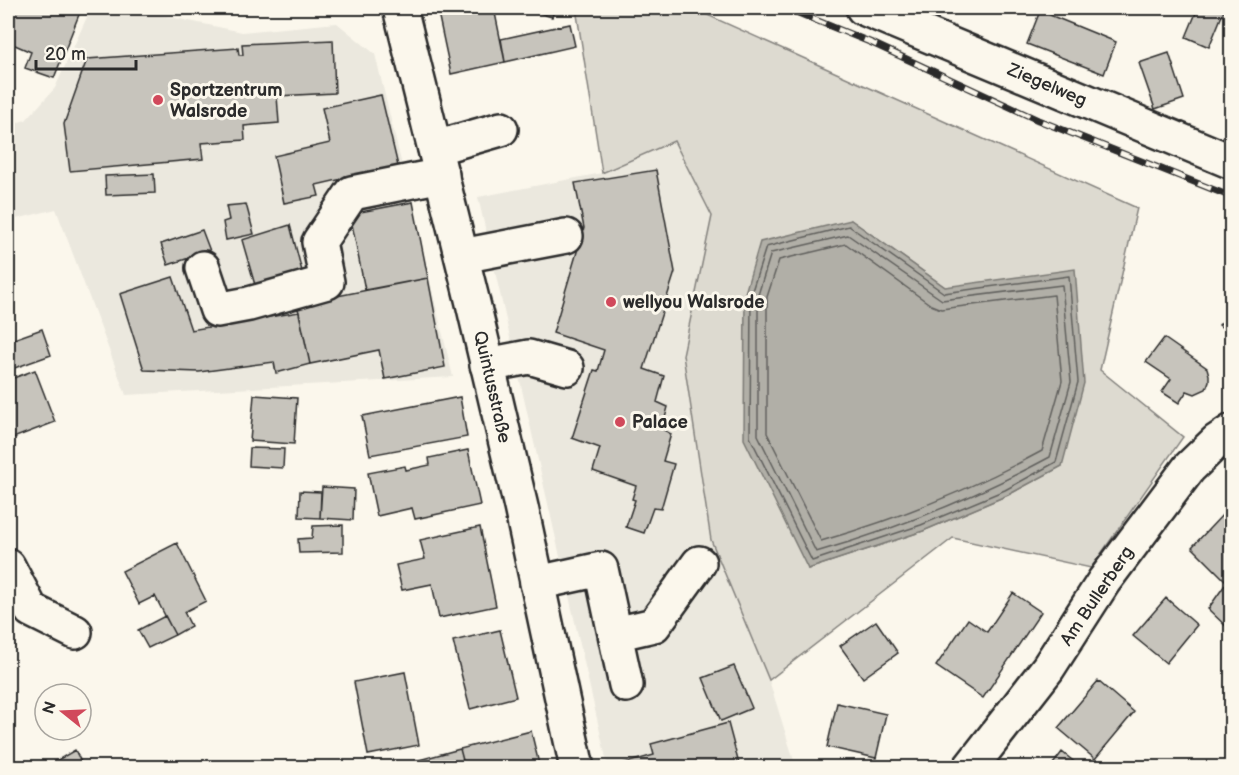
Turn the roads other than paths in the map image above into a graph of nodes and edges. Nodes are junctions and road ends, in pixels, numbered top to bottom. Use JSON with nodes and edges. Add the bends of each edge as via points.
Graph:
{"nodes":[{"id":1,"x":400,"y":8,"type":"edge"},
{"id":2,"x":863,"y":8,"type":"edge"},
{"id":3,"x":501,"y":129,"type":"dead end"},
{"id":4,"x":438,"y":161,"type":"junction"},
{"id":5,"x":1232,"y":162,"type":"edge"},
{"id":6,"x":566,"y":236,"type":"dead end"},
{"id":7,"x":462,"y":256,"type":"junction"},
{"id":8,"x":203,"y":268,"type":"dead end"},
{"id":9,"x":487,"y":365,"type":"junction"},
{"id":10,"x":567,"y":368,"type":"dead end"},
{"id":11,"x":1232,"y":431,"type":"edge"},
{"id":12,"x":699,"y":563,"type":"dead end"},
{"id":13,"x":8,"y":566,"type":"edge"},
{"id":14,"x":537,"y":583,"type":"junction"},
{"id":15,"x":75,"y":632,"type":"dead end"},
{"id":16,"x":615,"y":634,"type":"junction"},
{"id":17,"x":626,"y":685,"type":"dead end"},
{"id":18,"x":577,"y":768,"type":"edge"},
{"id":19,"x":970,"y":768,"type":"edge"}],
"edges":[{"from":1,"to":4,"type":"street","name":"Quintusstraße"},
{"from":2,"to":5,"type":"street","name":"Ziegelweg"},
{"from":3,"to":4,"type":"street"},
{"from":4,"to":7,"type":"street","name":"Quintusstraße"},
{"from":4,"to":8,"type":"street","via":[[352,193],[319,242],[327,282],[217,310]]},
{"from":6,"to":7,"type":"street"},
{"from":7,"to":9,"type":"street","name":"Quintusstraße"},
{"from":9,"to":10,"type":"street","via":[[530,357]]},
{"from":9,"to":14,"type":"street","name":"Quintusstraße"},
{"from":11,"to":19,"type":"street","name":"Am Bullerberg","via":[[1189,468],[1104,581],[1048,668]]},
{"from":12,"to":16,"type":"street","via":[[654,625]]},
{"from":13,"to":15,"type":"street","via":[[31,610]]},
{"from":14,"to":16,"type":"street","via":[[602,569]]},
{"from":14,"to":18,"type":"street","name":"Quintusstraße"},
{"from":16,"to":17,"type":"street"}]}
